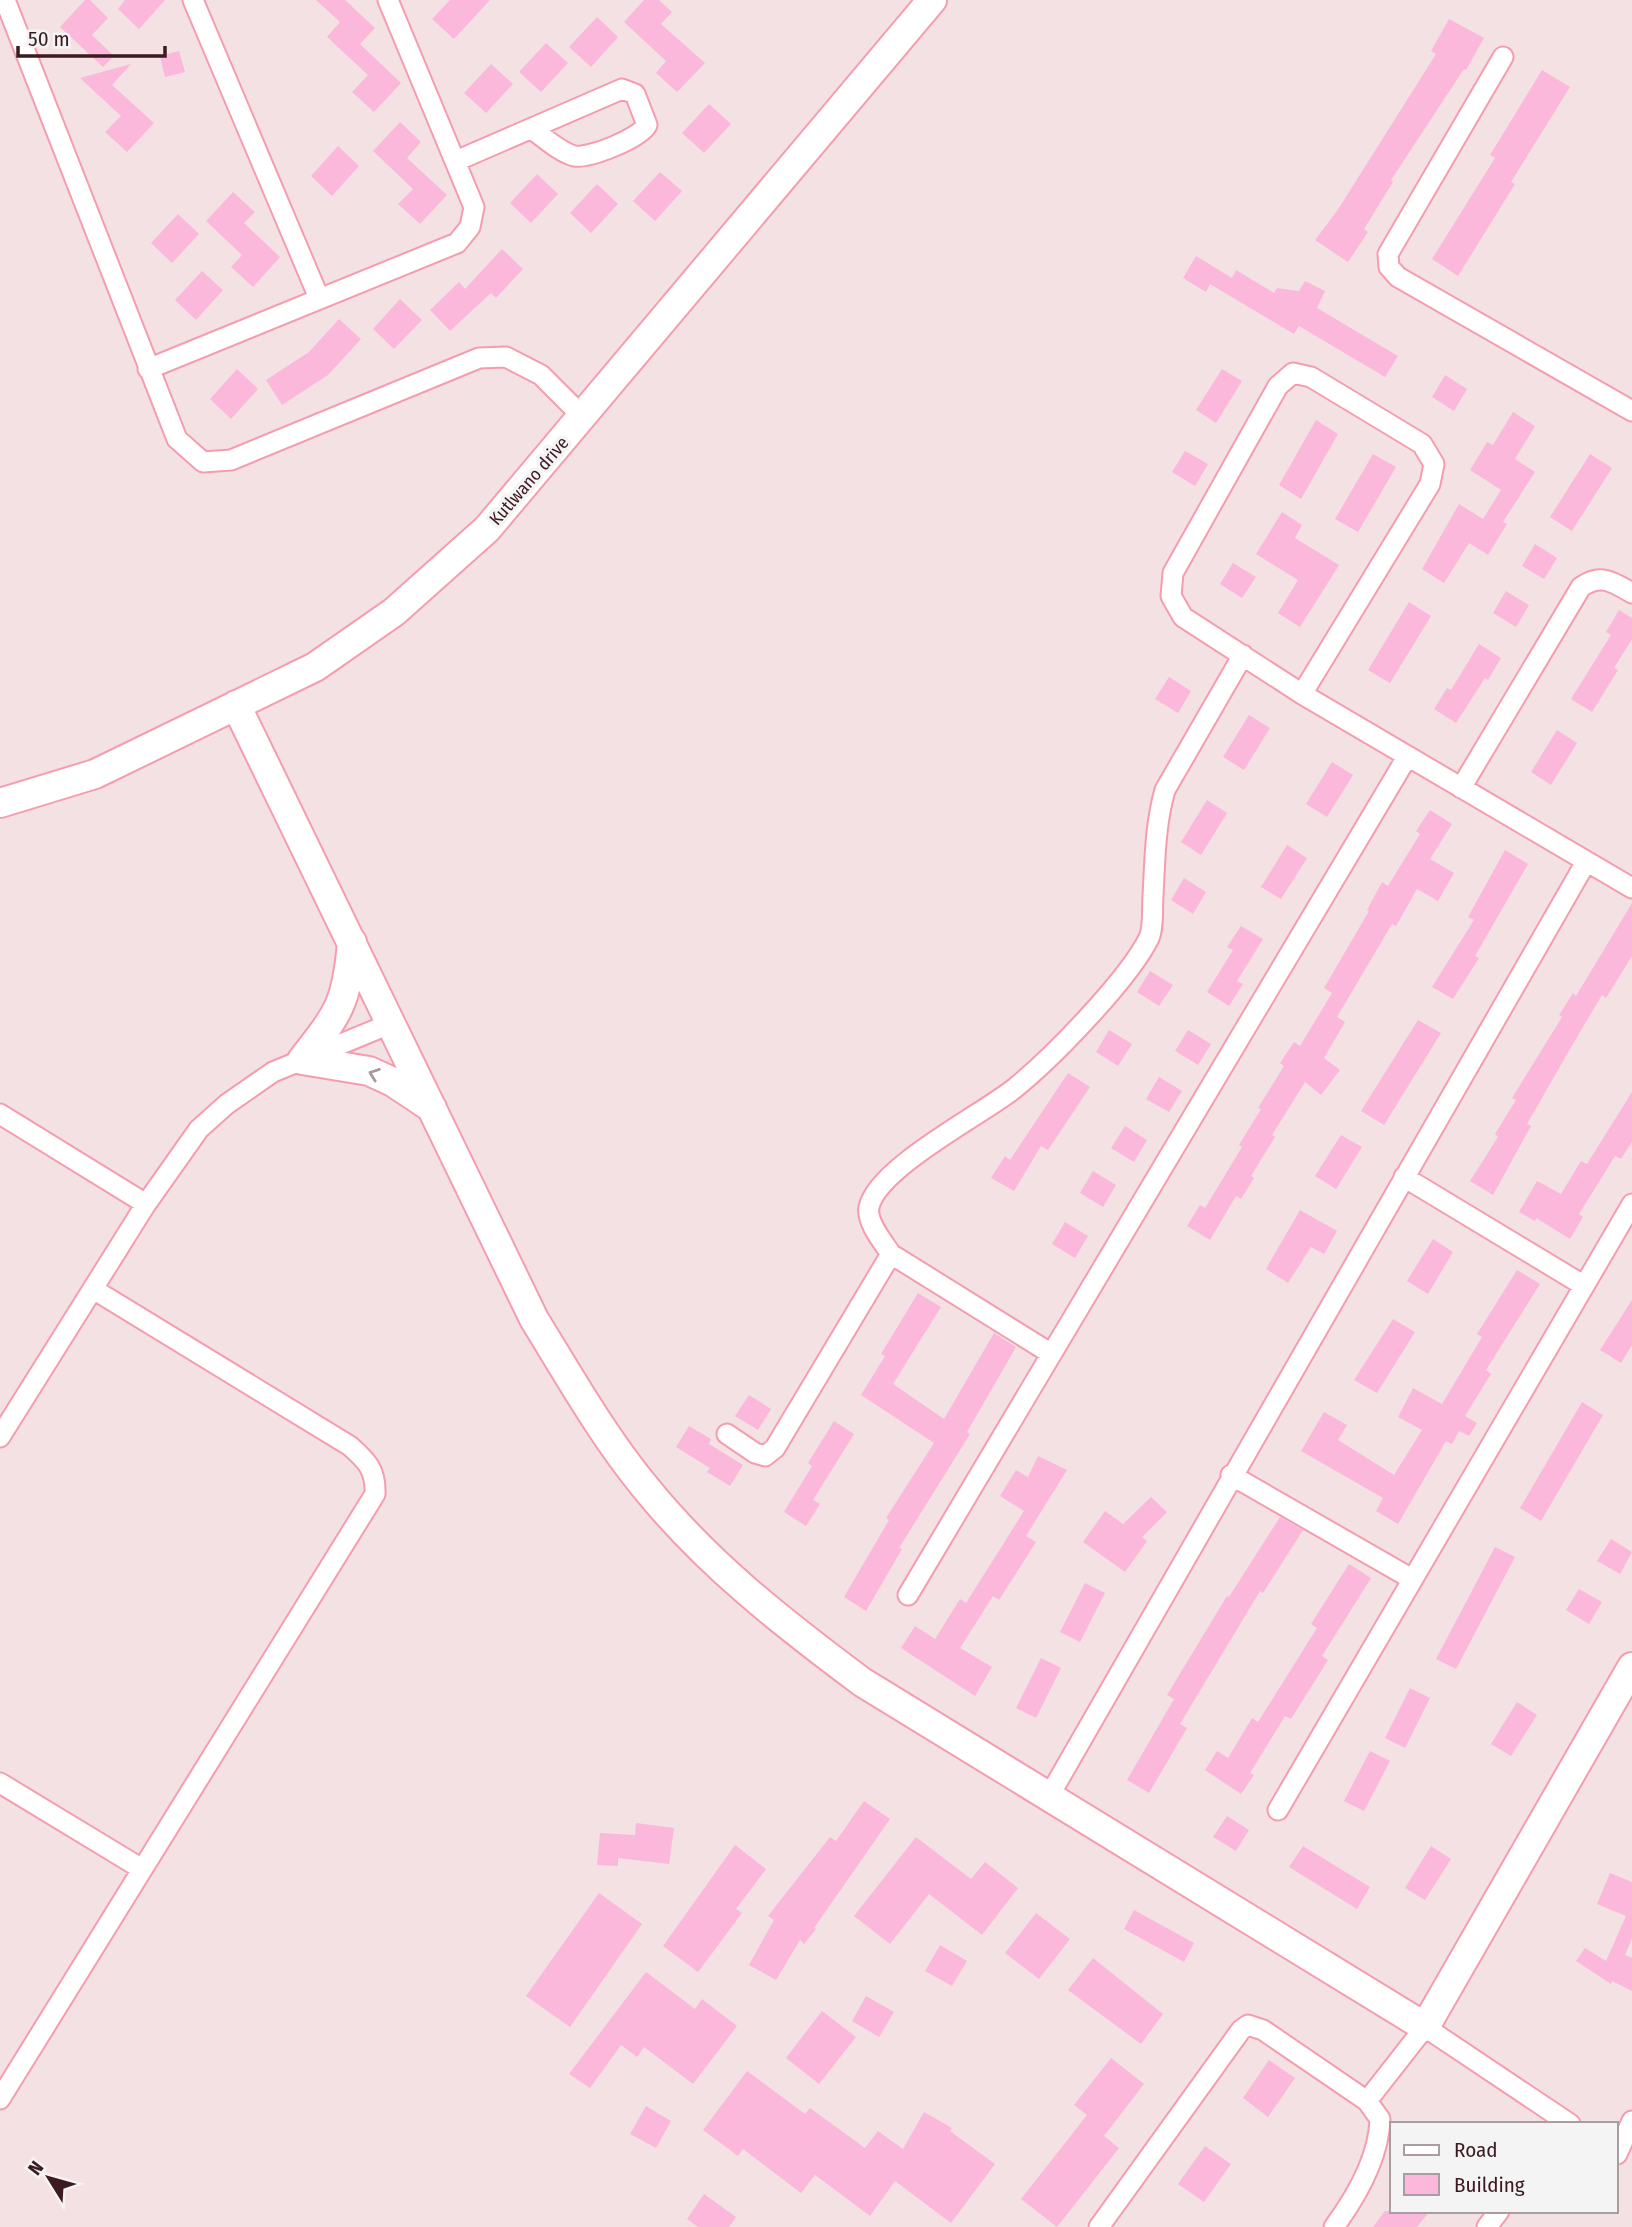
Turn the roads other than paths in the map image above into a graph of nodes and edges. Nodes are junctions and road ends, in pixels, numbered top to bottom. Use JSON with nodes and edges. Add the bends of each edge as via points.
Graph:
{"nodes":[{"id":1,"x":5,"y":0,"type":"edge"},
{"id":2,"x":193,"y":0,"type":"edge"},
{"id":3,"x":388,"y":0,"type":"edge"},
{"id":4,"x":932,"y":0,"type":"edge"},
{"id":5,"x":1503,"y":57,"type":"dead end"},
{"id":6,"x":532,"y":129,"type":"junction"},
{"id":7,"x":456,"y":161,"type":"junction"},
{"id":8,"x":319,"y":298,"type":"junction"},
{"id":9,"x":148,"y":369,"type":"junction"},
{"id":10,"x":1632,"y":411,"type":"edge"},
{"id":11,"x":584,"y":418,"type":"junction"},
{"id":12,"x":1632,"y":593,"type":"edge"},
{"id":13,"x":1243,"y":655,"type":"junction"},
{"id":14,"x":1302,"y":694,"type":"junction"},
{"id":15,"x":236,"y":705,"type":"junction"},
{"id":16,"x":1407,"y":757,"type":"junction"},
{"id":17,"x":1461,"y":788,"type":"junction"},
{"id":18,"x":0,"y":803,"type":"edge"},
{"id":19,"x":1586,"y":862,"type":"junction"},
{"id":20,"x":1632,"y":888,"type":"edge"},
{"id":21,"x":352,"y":942,"type":"junction"},
{"id":22,"x":391,"y":1023,"type":"junction"},
{"id":23,"x":302,"y":1060,"type":"junction"},
{"id":24,"x":433,"y":1108,"type":"junction"},
{"id":25,"x":0,"y":1114,"type":"edge"},
{"id":26,"x":1404,"y":1177,"type":"junction"},
{"id":27,"x":146,"y":1204,"type":"junction"},
{"id":28,"x":1632,"y":1204,"type":"edge"},
{"id":29,"x":891,"y":1254,"type":"junction"},
{"id":30,"x":1583,"y":1285,"type":"junction"},
{"id":31,"x":93,"y":1289,"type":"junction"},
{"id":32,"x":1049,"y":1353,"type":"junction"},
{"id":33,"x":727,"y":1434,"type":"dead end"},
{"id":34,"x":0,"y":1437,"type":"edge"},
{"id":35,"x":1231,"y":1475,"type":"junction"},
{"id":36,"x":1412,"y":1579,"type":"junction"},
{"id":37,"x":908,"y":1595,"type":"dead end"},
{"id":38,"x":1632,"y":1667,"type":"edge"},
{"id":39,"x":0,"y":1783,"type":"edge"},
{"id":40,"x":1048,"y":1798,"type":"junction"},
{"id":41,"x":1278,"y":1810,"type":"dead end"},
{"id":42,"x":142,"y":1869,"type":"junction"},
{"id":43,"x":1425,"y":2026,"type":"junction"},
{"id":44,"x":0,"y":2099,"type":"edge"},
{"id":45,"x":1367,"y":2101,"type":"junction"},
{"id":46,"x":1565,"y":2122,"type":"edge"},
{"id":47,"x":1632,"y":2122,"type":"edge"},
{"id":48,"x":1622,"y":2158,"type":"edge"},
{"id":49,"x":1099,"y":2227,"type":"edge"},
{"id":50,"x":1334,"y":2227,"type":"edge"}],
"edges":[{"from":1,"to":9,"type":"street"},
{"from":2,"to":8,"type":"street"},
{"from":3,"to":7,"type":"street"},
{"from":4,"to":11,"type":"street","name":"Kutlwano drive"},
{"from":5,"to":10,"type":"street","via":[[1388,254],[1389,267]]},
{"from":6,"to":6,"type":"street","via":[[622,89],[635,94],[647,125],[635,138],[581,157],[570,155]]},
{"from":6,"to":7,"type":"street"},
{"from":7,"to":8,"type":"street","via":[[474,207],[470,226],[457,243]]},
{"from":8,"to":9,"type":"street"},
{"from":9,"to":11,"type":"street","via":[[177,439],[203,462],[230,460],[479,358],[506,357],[541,375]]},
{"from":11,"to":15,"type":"street","name":"Kutlwano drive","via":[[487,529],[394,612],[315,667]]},
{"from":12,"to":17,"type":"street","via":[[1608,579],[1592,579],[1581,587]]},
{"from":13,"to":14,"type":"street"},
{"from":13,"to":14,"type":"street","via":[[1183,617],[1171,596],[1173,573],[1278,386],[1293,373],[1311,377],[1422,443],[1434,464],[1430,484]]},
{"from":13,"to":29,"type":"street","via":[[1165,790],[1158,814],[1151,935],[1130,969],[1033,1073],[930,1144],[875,1191],[868,1210]]},
{"from":14,"to":16,"type":"street"},
{"from":15,"to":18,"type":"street","name":"Kutlwano drive","via":[[95,774]]},
{"from":15,"to":21,"type":"street"},
{"from":16,"to":17,"type":"street"},
{"from":16,"to":32,"type":"street"},
{"from":17,"to":19,"type":"street"},
{"from":19,"to":20,"type":"street"},
{"from":19,"to":26,"type":"street"},
{"from":21,"to":22,"type":"street"},
{"from":21,"to":23,"type":"street","via":[[348,987],[334,1020]]},
{"from":22,"to":23,"type":"street"},
{"from":22,"to":24,"type":"street"},
{"from":24,"to":23,"type":"street","one_way":true,"via":[[369,1071]]},
{"from":23,"to":27,"type":"street","via":[[273,1072],[199,1129]]},
{"from":24,"to":40,"type":"street","via":[[534,1319],[644,1487],[711,1561],[777,1619],[862,1682]]},
{"from":25,"to":27,"type":"street"},
{"from":26,"to":30,"type":"street"},
{"from":26,"to":35,"type":"street"},
{"from":27,"to":31,"type":"street"},
{"from":28,"to":30,"type":"street"},
{"from":29,"to":32,"type":"street"},
{"from":29,"to":33,"type":"street","via":[[775,1448],[765,1456]]},
{"from":30,"to":36,"type":"street"},
{"from":31,"to":34,"type":"street"},
{"from":31,"to":42,"type":"street","via":[[350,1446],[376,1478],[375,1494]]},
{"from":32,"to":37,"type":"street"},
{"from":35,"to":36,"type":"street"},
{"from":35,"to":40,"type":"street"},
{"from":36,"to":41,"type":"street"},
{"from":38,"to":43,"type":"street"},
{"from":39,"to":42,"type":"street"},
{"from":40,"to":43,"type":"street"},
{"from":42,"to":44,"type":"street"},
{"from":43,"to":45,"type":"street"},
{"from":43,"to":46,"type":"street"},
{"from":45,"to":49,"type":"street","via":[[1263,2030],[1248,2025]]},
{"from":45,"to":50,"type":"street","via":[[1380,2119],[1376,2147]]},
{"from":47,"to":48,"type":"street"}]}
